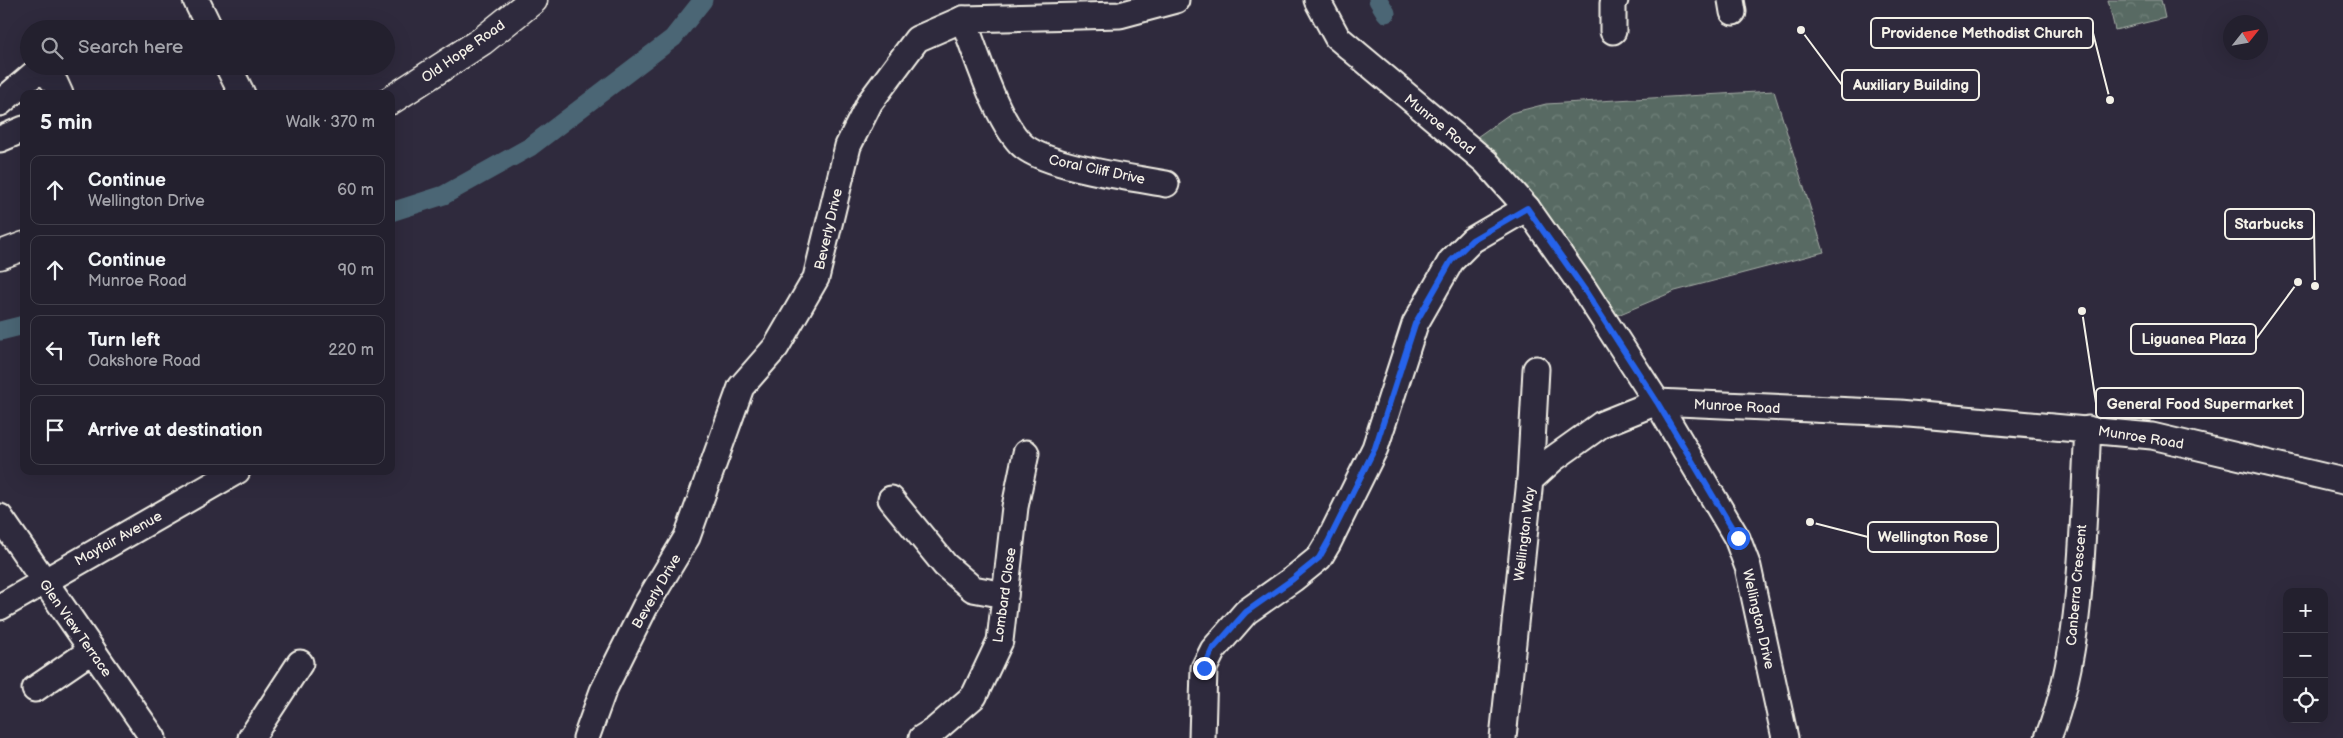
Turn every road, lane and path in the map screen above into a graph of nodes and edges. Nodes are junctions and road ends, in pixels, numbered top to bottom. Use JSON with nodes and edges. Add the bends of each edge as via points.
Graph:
{"nodes":[{"id":1,"x":196,"y":0,"type":"edge"},
{"id":2,"x":533,"y":0,"type":"edge"},
{"id":3,"x":1176,"y":0,"type":"edge"},
{"id":4,"x":1317,"y":0,"type":"edge"},
{"id":5,"x":1615,"y":0,"type":"edge"},
{"id":6,"x":962,"y":19,"type":"junction"},
{"id":7,"x":206,"y":20,"type":"edge"},
{"id":8,"x":1613,"y":32,"type":"dead end"},
{"id":9,"x":33,"y":75,"type":"edge"},
{"id":10,"x":48,"y":75,"type":"edge"},
{"id":11,"x":232,"y":75,"type":"edge"},
{"id":12,"x":58,"y":90,"type":"edge"},
{"id":13,"x":240,"y":90,"type":"edge"},
{"id":14,"x":395,"y":97,"type":"edge"},
{"id":15,"x":0,"y":103,"type":"edge"},
{"id":16,"x":20,"y":131,"type":"edge"},
{"id":17,"x":0,"y":139,"type":"edge"},
{"id":18,"x":1166,"y":184,"type":"dead end"},
{"id":19,"x":1527,"y":208,"type":"junction"},
{"id":20,"x":20,"y":248,"type":"edge"},
{"id":21,"x":0,"y":255,"type":"edge"},
{"id":22,"x":1536,"y":369,"type":"dead end"},
{"id":23,"x":1657,"y":402,"type":"junction"},
{"id":24,"x":2088,"y":429,"type":"junction"},
{"id":25,"x":1026,"y":453,"type":"dead end"},
{"id":26,"x":230,"y":475,"type":"edge"},
{"id":27,"x":1530,"y":480,"type":"junction"},
{"id":28,"x":2343,"y":481,"type":"edge"},
{"id":29,"x":891,"y":499,"type":"dead end"},
{"id":30,"x":0,"y":517,"type":"edge"},
{"id":31,"x":44,"y":580,"type":"junction"},
{"id":32,"x":1005,"y":596,"type":"junction"},
{"id":33,"x":0,"y":607,"type":"edge"},
{"id":34,"x":92,"y":650,"type":"junction"},
{"id":35,"x":300,"y":663,"type":"dead end"},
{"id":36,"x":35,"y":689,"type":"dead end"},
{"id":37,"x":153,"y":738,"type":"edge"},
{"id":38,"x":251,"y":738,"type":"edge"},
{"id":39,"x":586,"y":738,"type":"edge"},
{"id":40,"x":922,"y":738,"type":"edge"},
{"id":41,"x":1202,"y":738,"type":"edge"},
{"id":42,"x":1503,"y":738,"type":"edge"},
{"id":43,"x":1785,"y":738,"type":"edge"},
{"id":44,"x":2048,"y":738,"type":"edge"}],
"edges":[{"from":1,"to":7,"type":"street"},
{"from":2,"to":14,"type":"main road","name":"Old Hope Road","via":[[482,41]]},
{"from":3,"to":6,"type":"street","name":"Beverly Drive","via":[[1120,15]]},
{"from":4,"to":19,"type":"street","name":"Munroe Road","via":[[1337,38],[1486,162]]},
{"from":5,"to":8,"type":"street"},
{"from":6,"to":18,"type":"street","name":"Coral Cliff Drive","via":[[1004,120],[1020,144],[1040,157],[1059,163]]},
{"from":6,"to":39,"type":"street","name":"Beverly Drive","via":[[918,39],[870,102],[848,146],[816,278],[776,347],[741,387],[687,537],[645,607],[603,691]]},
{"from":9,"to":15,"type":"street"},
{"from":10,"to":12,"type":"street"},
{"from":11,"to":13,"type":"street"},
{"from":16,"to":17,"type":"street"},
{"from":19,"to":23,"type":"street","name":"Munroe Road"},
{"from":19,"to":41,"type":"street","via":[[1472,240],[1451,261],[1415,324],[1375,448],[1319,558],[1246,612],[1212,650],[1204,668]]},
{"from":20,"to":21,"type":"main road"},
{"from":22,"to":27,"type":"street"},
{"from":23,"to":24,"type":"street","name":"Munroe Road","via":[[1899,413]]},
{"from":23,"to":27,"type":"street","name":"Wellington Way","via":[[1602,424]]},
{"from":23,"to":43,"type":"street","name":"Wellington Drive","via":[[1738,538],[1756,595]]},
{"from":24,"to":28,"type":"street","name":"Munroe Road","via":[[2152,436]]},
{"from":24,"to":44,"type":"street","name":"Canberra Crescent","via":[[2076,618],[2060,709]]},
{"from":25,"to":32,"type":"street","name":"Lombard Close","via":[[1015,507]]},
{"from":26,"to":31,"type":"street","name":"Mayfair Avenue"},
{"from":27,"to":42,"type":"street","name":"Wellington Way"},
{"from":29,"to":32,"type":"street","via":[[945,565],[973,589]]},
{"from":30,"to":31,"type":"street","name":"Glen View Terrace"},
{"from":31,"to":33,"type":"street","name":"Mayfair Avenue"},
{"from":31,"to":34,"type":"street","name":"Glen View Terrace"},
{"from":32,"to":40,"type":"street","name":"Lombard Close","via":[[1000,641],[974,696]]},
{"from":34,"to":36,"type":"street"},
{"from":34,"to":37,"type":"street","name":"Glen View Terrace"},
{"from":35,"to":38,"type":"street"}]}
